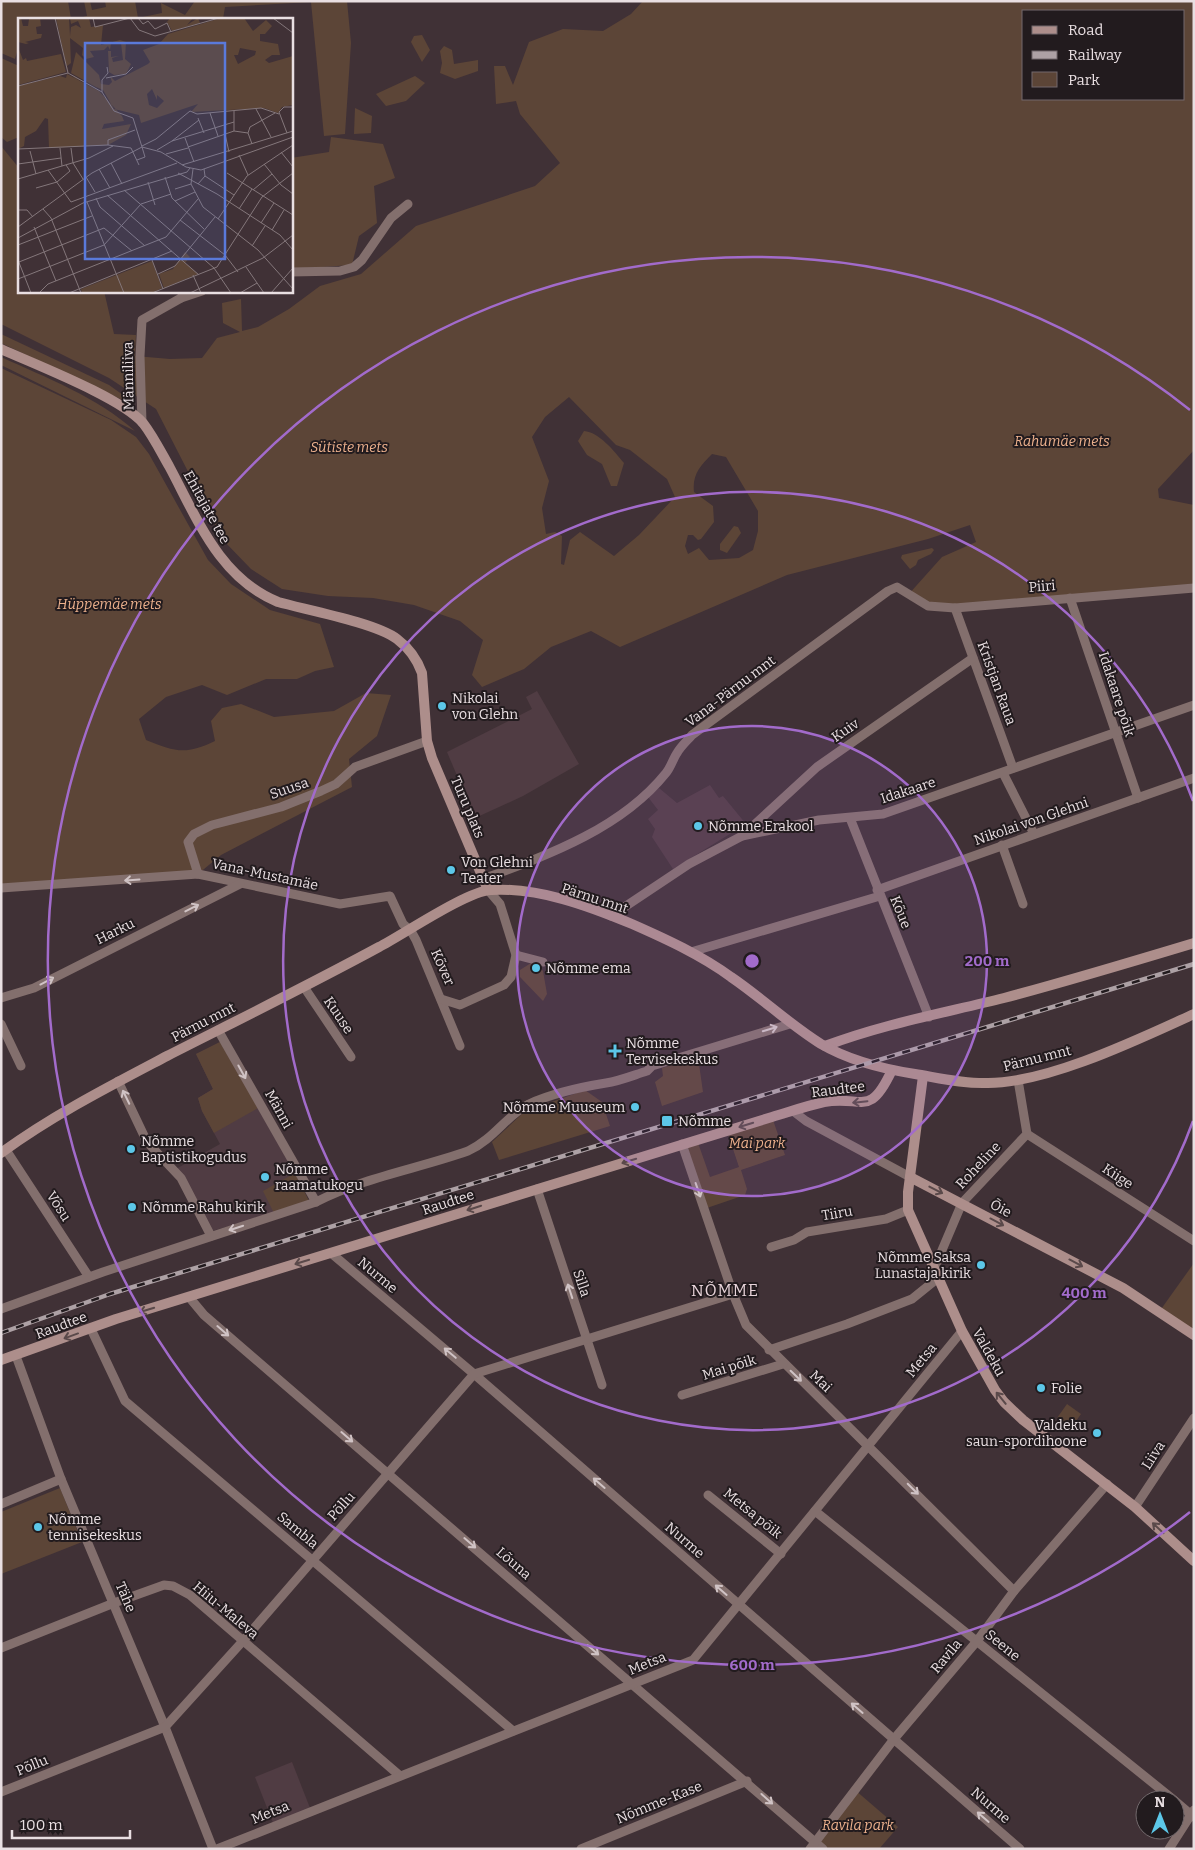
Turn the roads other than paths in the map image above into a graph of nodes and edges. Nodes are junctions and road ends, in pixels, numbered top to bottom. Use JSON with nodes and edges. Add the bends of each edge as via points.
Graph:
{"nodes":[{"id":1,"x":408,"y":204,"type":"dead end"},
{"id":2,"x":292,"y":272,"type":"edge"},
{"id":3,"x":196,"y":292,"type":"edge"},
{"id":4,"x":183,"y":294,"type":"edge"},
{"id":5,"x":1,"y":349,"type":"edge"},
{"id":6,"x":142,"y":423,"type":"junction"},
{"id":7,"x":897,"y":587,"type":"joint"},
{"id":8,"x":1194,"y":588,"type":"edge"},
{"id":9,"x":1070,"y":598,"type":"junction"},
{"id":10,"x":955,"y":608,"type":"junction"},
{"id":11,"x":973,"y":658,"type":"junction"},
{"id":12,"x":1194,"y":705,"type":"edge"},
{"id":13,"x":1117,"y":732,"type":"junction"},
{"id":14,"x":427,"y":737,"type":"junction"},
{"id":15,"x":1013,"y":768,"type":"junction"},
{"id":16,"x":1003,"y":773,"type":"junction"},
{"id":17,"x":1193,"y":781,"type":"edge"},
{"id":18,"x":1138,"y":798,"type":"junction"},
{"id":19,"x":850,"y":818,"type":"junction"},
{"id":20,"x":1034,"y":834,"type":"junction"},
{"id":21,"x":742,"y":836,"type":"junction"},
{"id":22,"x":1002,"y":845,"type":"junction"},
{"id":23,"x":198,"y":874,"type":"junction"},
{"id":24,"x":483,"y":878,"type":"junction"},
{"id":25,"x":240,"y":884,"type":"junction"},
{"id":26,"x":1,"y":888,"type":"edge"},
{"id":27,"x":488,"y":890,"type":"junction"},
{"id":28,"x":879,"y":893,"type":"junction"},
{"id":29,"x":1023,"y":904,"type":"dead end"},
{"id":30,"x":611,"y":916,"type":"junction"},
{"id":31,"x":411,"y":931,"type":"junction"},
{"id":32,"x":1194,"y":942,"type":"edge"},
{"id":33,"x":691,"y":952,"type":"junction"},
{"id":34,"x":516,"y":955,"type":"junction"},
{"id":35,"x":543,"y":962,"type":"dead end"},
{"id":36,"x":304,"y":987,"type":"junction"},
{"id":37,"x":1,"y":998,"type":"edge"},
{"id":38,"x":441,"y":998,"type":"junction"},
{"id":39,"x":1194,"y":1014,"type":"edge"},
{"id":40,"x":929,"y":1017,"type":"junction"},
{"id":41,"x":1,"y":1024,"type":"edge"},
{"id":42,"x":790,"y":1024,"type":"junction"},
{"id":43,"x":218,"y":1030,"type":"junction"},
{"id":44,"x":460,"y":1046,"type":"dead end"},
{"id":45,"x":825,"y":1046,"type":"junction"},
{"id":46,"x":351,"y":1057,"type":"dead end"},
{"id":47,"x":21,"y":1066,"type":"dead end"},
{"id":48,"x":892,"y":1070,"type":"junction"},
{"id":49,"x":923,"y":1076,"type":"junction"},
{"id":50,"x":1018,"y":1080,"type":"junction"},
{"id":51,"x":118,"y":1082,"type":"junction"},
{"id":52,"x":792,"y":1111,"type":"junction"},
{"id":53,"x":1027,"y":1134,"type":"junction"},
{"id":54,"x":682,"y":1144,"type":"junction"},
{"id":55,"x":4,"y":1151,"type":"edge"},
{"id":56,"x":910,"y":1177,"type":"junction"},
{"id":57,"x":537,"y":1190,"type":"junction"},
{"id":58,"x":316,"y":1202,"type":"junction"},
{"id":59,"x":962,"y":1203,"type":"junction"},
{"id":60,"x":908,"y":1210,"type":"junction"},
{"id":61,"x":212,"y":1236,"type":"junction"},
{"id":62,"x":1194,"y":1241,"type":"edge"},
{"id":63,"x":771,"y":1246,"type":"dead end"},
{"id":64,"x":331,"y":1253,"type":"junction"},
{"id":65,"x":936,"y":1274,"type":"junction"},
{"id":66,"x":89,"y":1277,"type":"junction"},
{"id":67,"x":733,"y":1294,"type":"junction"},
{"id":68,"x":189,"y":1297,"type":"junction"},
{"id":69,"x":1,"y":1309,"type":"edge"},
{"id":70,"x":91,"y":1329,"type":"junction"},
{"id":71,"x":962,"y":1331,"type":"junction"},
{"id":72,"x":1194,"y":1335,"type":"edge"},
{"id":73,"x":586,"y":1338,"type":"junction"},
{"id":74,"x":769,"y":1350,"type":"junction"},
{"id":75,"x":16,"y":1356,"type":"junction"},
{"id":76,"x":1,"y":1360,"type":"edge"},
{"id":77,"x":783,"y":1364,"type":"junction"},
{"id":78,"x":474,"y":1374,"type":"junction"},
{"id":79,"x":602,"y":1385,"type":"dead end"},
{"id":80,"x":682,"y":1395,"type":"dead end"},
{"id":81,"x":1194,"y":1418,"type":"edge"},
{"id":82,"x":868,"y":1445,"type":"junction"},
{"id":83,"x":389,"y":1474,"type":"junction"},
{"id":84,"x":61,"y":1479,"type":"junction"},
{"id":85,"x":1107,"y":1484,"type":"junction"},
{"id":86,"x":708,"y":1495,"type":"dead end"},
{"id":87,"x":1,"y":1504,"type":"edge"},
{"id":88,"x":1135,"y":1506,"type":"junction"},
{"id":89,"x":815,"y":1511,"type":"junction"},
{"id":90,"x":781,"y":1554,"type":"junction"},
{"id":91,"x":312,"y":1560,"type":"junction"},
{"id":92,"x":1194,"y":1561,"type":"edge"},
{"id":93,"x":1014,"y":1591,"type":"junction"},
{"id":94,"x":114,"y":1603,"type":"junction"},
{"id":95,"x":737,"y":1604,"type":"junction"},
{"id":96,"x":976,"y":1641,"type":"junction"},
{"id":97,"x":242,"y":1642,"type":"junction"},
{"id":98,"x":1,"y":1648,"type":"edge"},
{"id":99,"x":632,"y":1684,"type":"junction"},
{"id":100,"x":165,"y":1727,"type":"junction"},
{"id":101,"x":513,"y":1731,"type":"junction"},
{"id":102,"x":894,"y":1739,"type":"junction"},
{"id":103,"x":399,"y":1776,"type":"junction"},
{"id":104,"x":747,"y":1782,"type":"junction"},
{"id":105,"x":1162,"y":1790,"type":"edge"},
{"id":106,"x":1,"y":1792,"type":"edge"},
{"id":107,"x":1193,"y":1814,"type":"edge"},
{"id":108,"x":813,"y":1845,"type":"edge"},
{"id":109,"x":213,"y":1849,"type":"edge"},
{"id":110,"x":217,"y":1849,"type":"edge"},
{"id":111,"x":581,"y":1849,"type":"edge"},
{"id":112,"x":823,"y":1849,"type":"edge"},
{"id":113,"x":1020,"y":1849,"type":"edge"},
{"id":114,"x":1169,"y":1849,"type":"edge"}],
"edges":[{"from":1,"to":2,"type":"street","via":[[391,218],[354,267]]},
{"from":3,"to":4,"type":"street"},
{"from":4,"to":6,"type":"street","name":"Männiliiva","via":[[142,320]]},
{"from":5,"to":6,"type":"street","name":"Ehitajate tee","via":[[107,399]]},
{"from":6,"to":14,"type":"street","name":"Ehitajate tee","via":[[161,451],[210,544],[246,584],[278,602],[388,633],[406,647],[422,673]]},
{"from":7,"to":10,"type":"street","name":"Piiri","via":[[928,606]]},
{"from":7,"to":24,"type":"street","name":"Vana-Pärnu mnt","via":[[692,735],[678,751],[667,772],[609,824]]},
{"from":8,"to":9,"type":"street","name":"Piiri"},
{"from":9,"to":10,"type":"street","name":"Piiri"},
{"from":9,"to":13,"type":"street","name":"Idakaare põik"},
{"from":10,"to":11,"type":"street","name":"Kristjan Raua"},
{"from":11,"to":15,"type":"street","name":"Kristjan Raua"},
{"from":11,"to":21,"type":"street","name":"Kuiv","via":[[817,766]]},
{"from":12,"to":13,"type":"street","name":"Idakaare"},
{"from":13,"to":15,"type":"street","name":"Idakaare"},
{"from":13,"to":18,"type":"street","name":"Idakaare põik"},
{"from":14,"to":23,"type":"street","name":"Suusa","via":[[355,766],[336,784],[321,792],[281,807],[212,825],[194,834],[188,842]]},
{"from":14,"to":24,"type":"street","name":"Turu plats","via":[[432,758]]},
{"from":15,"to":16,"type":"street","name":"Idakaare"},
{"from":16,"to":19,"type":"street","name":"Idakaare","via":[[883,814]]},
{"from":16,"to":20,"type":"street"},
{"from":17,"to":18,"type":"street","name":"Nikolai von Glehni"},
{"from":18,"to":20,"type":"street","name":"Nikolai von Glehni"},
{"from":19,"to":21,"type":"street","name":"Idakaare","via":[[819,820]]},
{"from":19,"to":28,"type":"street","name":"Kõue"},
{"from":20,"to":22,"type":"street","name":"Nikolai von Glehni"},
{"from":21,"to":30,"type":"street","name":"Idakaare","via":[[689,864]]},
{"from":22,"to":28,"type":"street","name":"Nikolai von Glehni"},
{"from":22,"to":29,"type":"street"},
{"from":23,"to":25,"type":"street","name":"Vana-Mustamäe"},
{"from":23,"to":26,"type":"street","name":"Vana-Mustamäe","one_way":true},
{"from":24,"to":27,"type":"street","name":"Turu plats"},
{"from":25,"to":31,"type":"street","name":"Vana-Mustamäe","via":[[340,904],[390,896],[403,924]]},
{"from":37,"to":25,"type":"street","name":"Harku","one_way":true,"via":[[34,988]]},
{"from":27,"to":30,"type":"street","name":"Pärnu mnt","via":[[562,899]]},
{"from":27,"to":31,"type":"street","name":"Pärnu mnt","via":[[450,907]]},
{"from":27,"to":34,"type":"street","via":[[500,904]]},
{"from":28,"to":33,"type":"street","name":"Nikolai von Glehni"},
{"from":28,"to":40,"type":"street","name":"Kõue"},
{"from":30,"to":33,"type":"street","name":"Pärnu mnt"},
{"from":31,"to":36,"type":"street","name":"Pärnu mnt"},
{"from":31,"to":38,"type":"street","name":"Kõver"},
{"from":32,"to":40,"type":"street","via":[[1070,981]]},
{"from":33,"to":42,"type":"street","name":"Pärnu mnt","via":[[733,978]]},
{"from":34,"to":35,"type":"street"},
{"from":34,"to":38,"type":"street","name":"Kõver","via":[[511,978],[504,984],[460,1004]]},
{"from":36,"to":43,"type":"street","name":"Pärnu mnt"},
{"from":36,"to":46,"type":"street","name":"Kuuse"},
{"from":38,"to":44,"type":"street"},
{"from":39,"to":50,"type":"street","name":"Pärnu mnt","via":[[1088,1059]]},
{"from":40,"to":45,"type":"street","via":[[900,1021]]},
{"from":41,"to":47,"type":"street"},
{"from":42,"to":45,"type":"street","name":"Pärnu mnt"},
{"from":58,"to":42,"type":"street","one_way":true,"via":[[376,1177],[468,1151],[496,1134],[528,1105],[606,1080],[647,1071],[657,1064]]},
{"from":43,"to":51,"type":"street","name":"Pärnu mnt"},
{"from":43,"to":58,"type":"street","name":"Männi","one_way":true},
{"from":45,"to":48,"type":"street","name":"Pärnu mnt"},
{"from":48,"to":49,"type":"street","name":"Pärnu mnt"},
{"from":48,"to":52,"type":"street","name":"Raudtee","one_way":true,"via":[[882,1090],[871,1100],[853,1104],[835,1101]]},
{"from":49,"to":50,"type":"street","name":"Pärnu mnt","via":[[988,1084]]},
{"from":49,"to":56,"type":"street","name":"Valdeku"},
{"from":50,"to":53,"type":"street"},
{"from":51,"to":55,"type":"street","name":"Pärnu mnt","via":[[56,1116]]},
{"from":61,"to":51,"type":"street","one_way":true,"via":[[181,1178],[147,1142]]},
{"from":52,"to":54,"type":"street","name":"Raudtee","one_way":true},
{"from":52,"to":56,"type":"street","name":"Õie"},
{"from":53,"to":59,"type":"street","name":"Roheline"},
{"from":53,"to":62,"type":"street","name":"Kiige"},
{"from":54,"to":57,"type":"street","name":"Raudtee","one_way":true},
{"from":54,"to":67,"type":"street","name":"Mai","one_way":true},
{"from":55,"to":66,"type":"street","name":"Võsu"},
{"from":56,"to":59,"type":"street","name":"Õie","one_way":true},
{"from":56,"to":60,"type":"street","name":"Valdeku"},
{"from":57,"to":64,"type":"street","name":"Raudtee","one_way":true},
{"from":73,"to":57,"type":"street","name":"Silla","one_way":true},
{"from":58,"to":61,"type":"street","one_way":true},
{"from":59,"to":65,"type":"street","name":"Roheline"},
{"from":59,"to":72,"type":"street","name":"Õie","one_way":true,"via":[[1123,1288]]},
{"from":60,"to":63,"type":"street","name":"Tiiru","via":[[886,1219],[807,1232],[794,1240]]},
{"from":60,"to":65,"type":"street","name":"Valdeku"},
{"from":61,"to":66,"type":"street"},
{"from":64,"to":68,"type":"street","name":"Raudtee","one_way":true},
{"from":78,"to":64,"type":"street","name":"Nurme","one_way":true},
{"from":65,"to":71,"type":"street","name":"Valdeku"},
{"from":65,"to":74,"type":"street","name":"Roheline","via":[[912,1299]]},
{"from":66,"to":69,"type":"street"},
{"from":67,"to":73,"type":"street"},
{"from":67,"to":74,"type":"street","name":"Mai","via":[[746,1326]]},
{"from":68,"to":70,"type":"street","name":"Raudtee","one_way":true},
{"from":68,"to":83,"type":"street","name":"Lõuna","one_way":true,"via":[[204,1315]]},
{"from":70,"to":75,"type":"street","name":"Raudtee","one_way":true},
{"from":70,"to":91,"type":"street","name":"Sambla","via":[[125,1401]]},
{"from":71,"to":82,"type":"street","name":"Metsa"},
{"from":85,"to":71,"type":"street","name":"Valdeku","one_way":true,"via":[[1004,1402]]},
{"from":73,"to":78,"type":"street"},
{"from":73,"to":79,"type":"street","name":"Silla"},
{"from":74,"to":77,"type":"street","name":"Mai"},
{"from":75,"to":76,"type":"street","name":"Raudtee"},
{"from":75,"to":84,"type":"street","name":"Tähe"},
{"from":77,"to":80,"type":"street","name":"Mai põik"},
{"from":77,"to":82,"type":"street","name":"Mai","one_way":true},
{"from":78,"to":83,"type":"street","name":"Põllu"},
{"from":95,"to":78,"type":"street","name":"Nurme","one_way":true},
{"from":81,"to":88,"type":"street","name":"Liiva"},
{"from":82,"to":89,"type":"street","name":"Metsa"},
{"from":82,"to":93,"type":"street","name":"Mai","one_way":true},
{"from":83,"to":91,"type":"street","name":"Põllu"},
{"from":83,"to":99,"type":"street","name":"Lõuna","one_way":true},
{"from":84,"to":87,"type":"street"},
{"from":84,"to":94,"type":"street","name":"Tähe"},
{"from":85,"to":88,"type":"street","name":"Valdeku"},
{"from":85,"to":93,"type":"street","name":"Ravila"},
{"from":86,"to":90,"type":"street","name":"Metsa põik"},
{"from":92,"to":88,"type":"street","name":"Valdeku","one_way":true},
{"from":89,"to":90,"type":"street","name":"Metsa"},
{"from":89,"to":96,"type":"street","name":"Seene"},
{"from":90,"to":95,"type":"street","name":"Metsa"},
{"from":91,"to":97,"type":"street","name":"Põllu"},
{"from":91,"to":101,"type":"street","name":"Sambla"},
{"from":93,"to":96,"type":"street","name":"Ravila"},
{"from":94,"to":97,"type":"street","name":"Hiiu-Maleva","via":[[164,1585],[173,1586],[190,1595]]},
{"from":94,"to":98,"type":"street","name":"Hiiu-Maleva"},
{"from":94,"to":100,"type":"street","name":"Tähe"},
{"from":95,"to":99,"type":"street","name":"Metsa","via":[[693,1660]]},
{"from":102,"to":95,"type":"street","name":"Nurme","one_way":true},
{"from":96,"to":102,"type":"street","name":"Ravila"},
{"from":96,"to":105,"type":"street","name":"Seene"},
{"from":97,"to":100,"type":"street","name":"Põllu"},
{"from":97,"to":103,"type":"street","name":"Hiiu-Maleva"},
{"from":99,"to":101,"type":"street","name":"Metsa"},
{"from":99,"to":104,"type":"street","name":"Lõuna"},
{"from":100,"to":106,"type":"street","name":"Põllu"},
{"from":100,"to":109,"type":"street","name":"Tähe"},
{"from":101,"to":103,"type":"street","name":"Metsa"},
{"from":102,"to":108,"type":"street","name":"Ravila"},
{"from":113,"to":102,"type":"street","name":"Nurme","one_way":true},
{"from":103,"to":110,"type":"street","name":"Metsa"},
{"from":104,"to":108,"type":"street","name":"Lõuna","one_way":true},
{"from":104,"to":111,"type":"street","name":"Nõmme-Kase"},
{"from":107,"to":114,"type":"street"},
{"from":108,"to":112,"type":"street","name":"Lõuna"}]}
